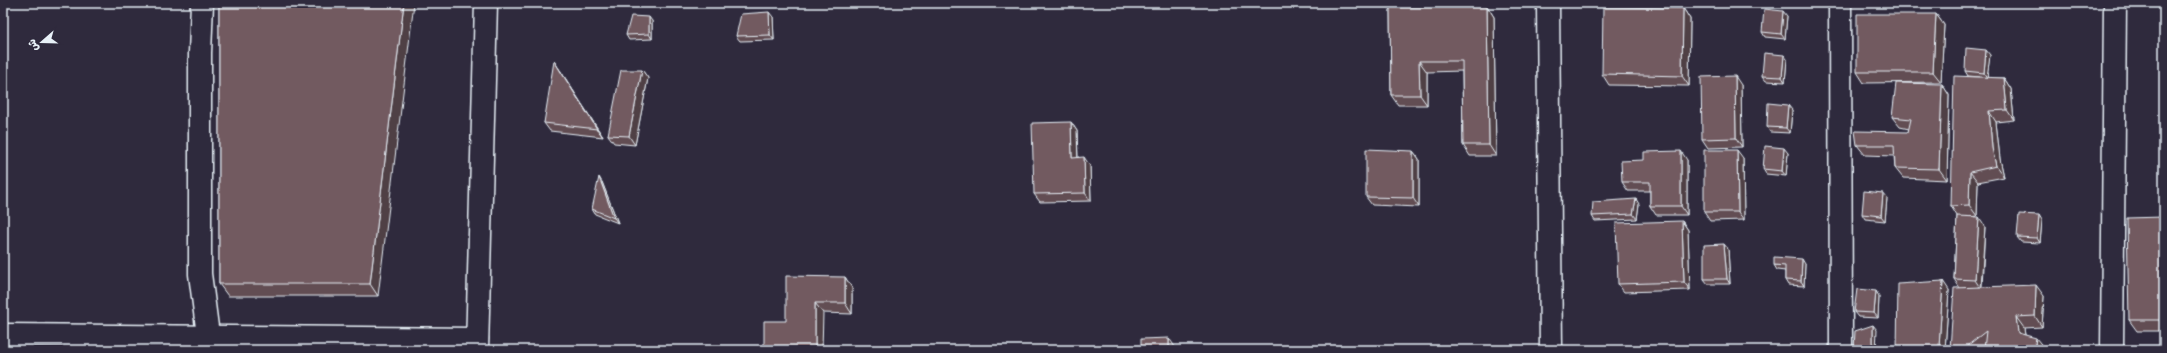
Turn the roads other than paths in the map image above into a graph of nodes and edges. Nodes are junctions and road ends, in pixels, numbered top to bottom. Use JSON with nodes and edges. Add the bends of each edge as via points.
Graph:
{"nodes":[{"id":1,"x":202,"y":3,"type":"edge"},
{"id":2,"x":486,"y":3,"type":"edge"},
{"id":3,"x":1548,"y":3,"type":"edge"},
{"id":4,"x":1840,"y":3,"type":"edge"},
{"id":5,"x":2116,"y":3,"type":"edge"},
{"id":6,"x":3,"y":335,"type":"edge"},
{"id":7,"x":210,"y":344,"type":"edge"},
{"id":8,"x":477,"y":345,"type":"edge"},
{"id":9,"x":1551,"y":350,"type":"edge"},
{"id":10,"x":1841,"y":350,"type":"edge"},
{"id":11,"x":2112,"y":350,"type":"edge"}],
"edges":[{"from":1,"to":7,"type":"street","via":[[200,274]]},
{"from":2,"to":8,"type":"street"},
{"from":3,"to":9,"type":"street"},
{"from":4,"to":10,"type":"street"},
{"from":5,"to":11,"type":"street"},
{"from":6,"to":7,"type":"street"},
{"from":7,"to":8,"type":"street"}]}
